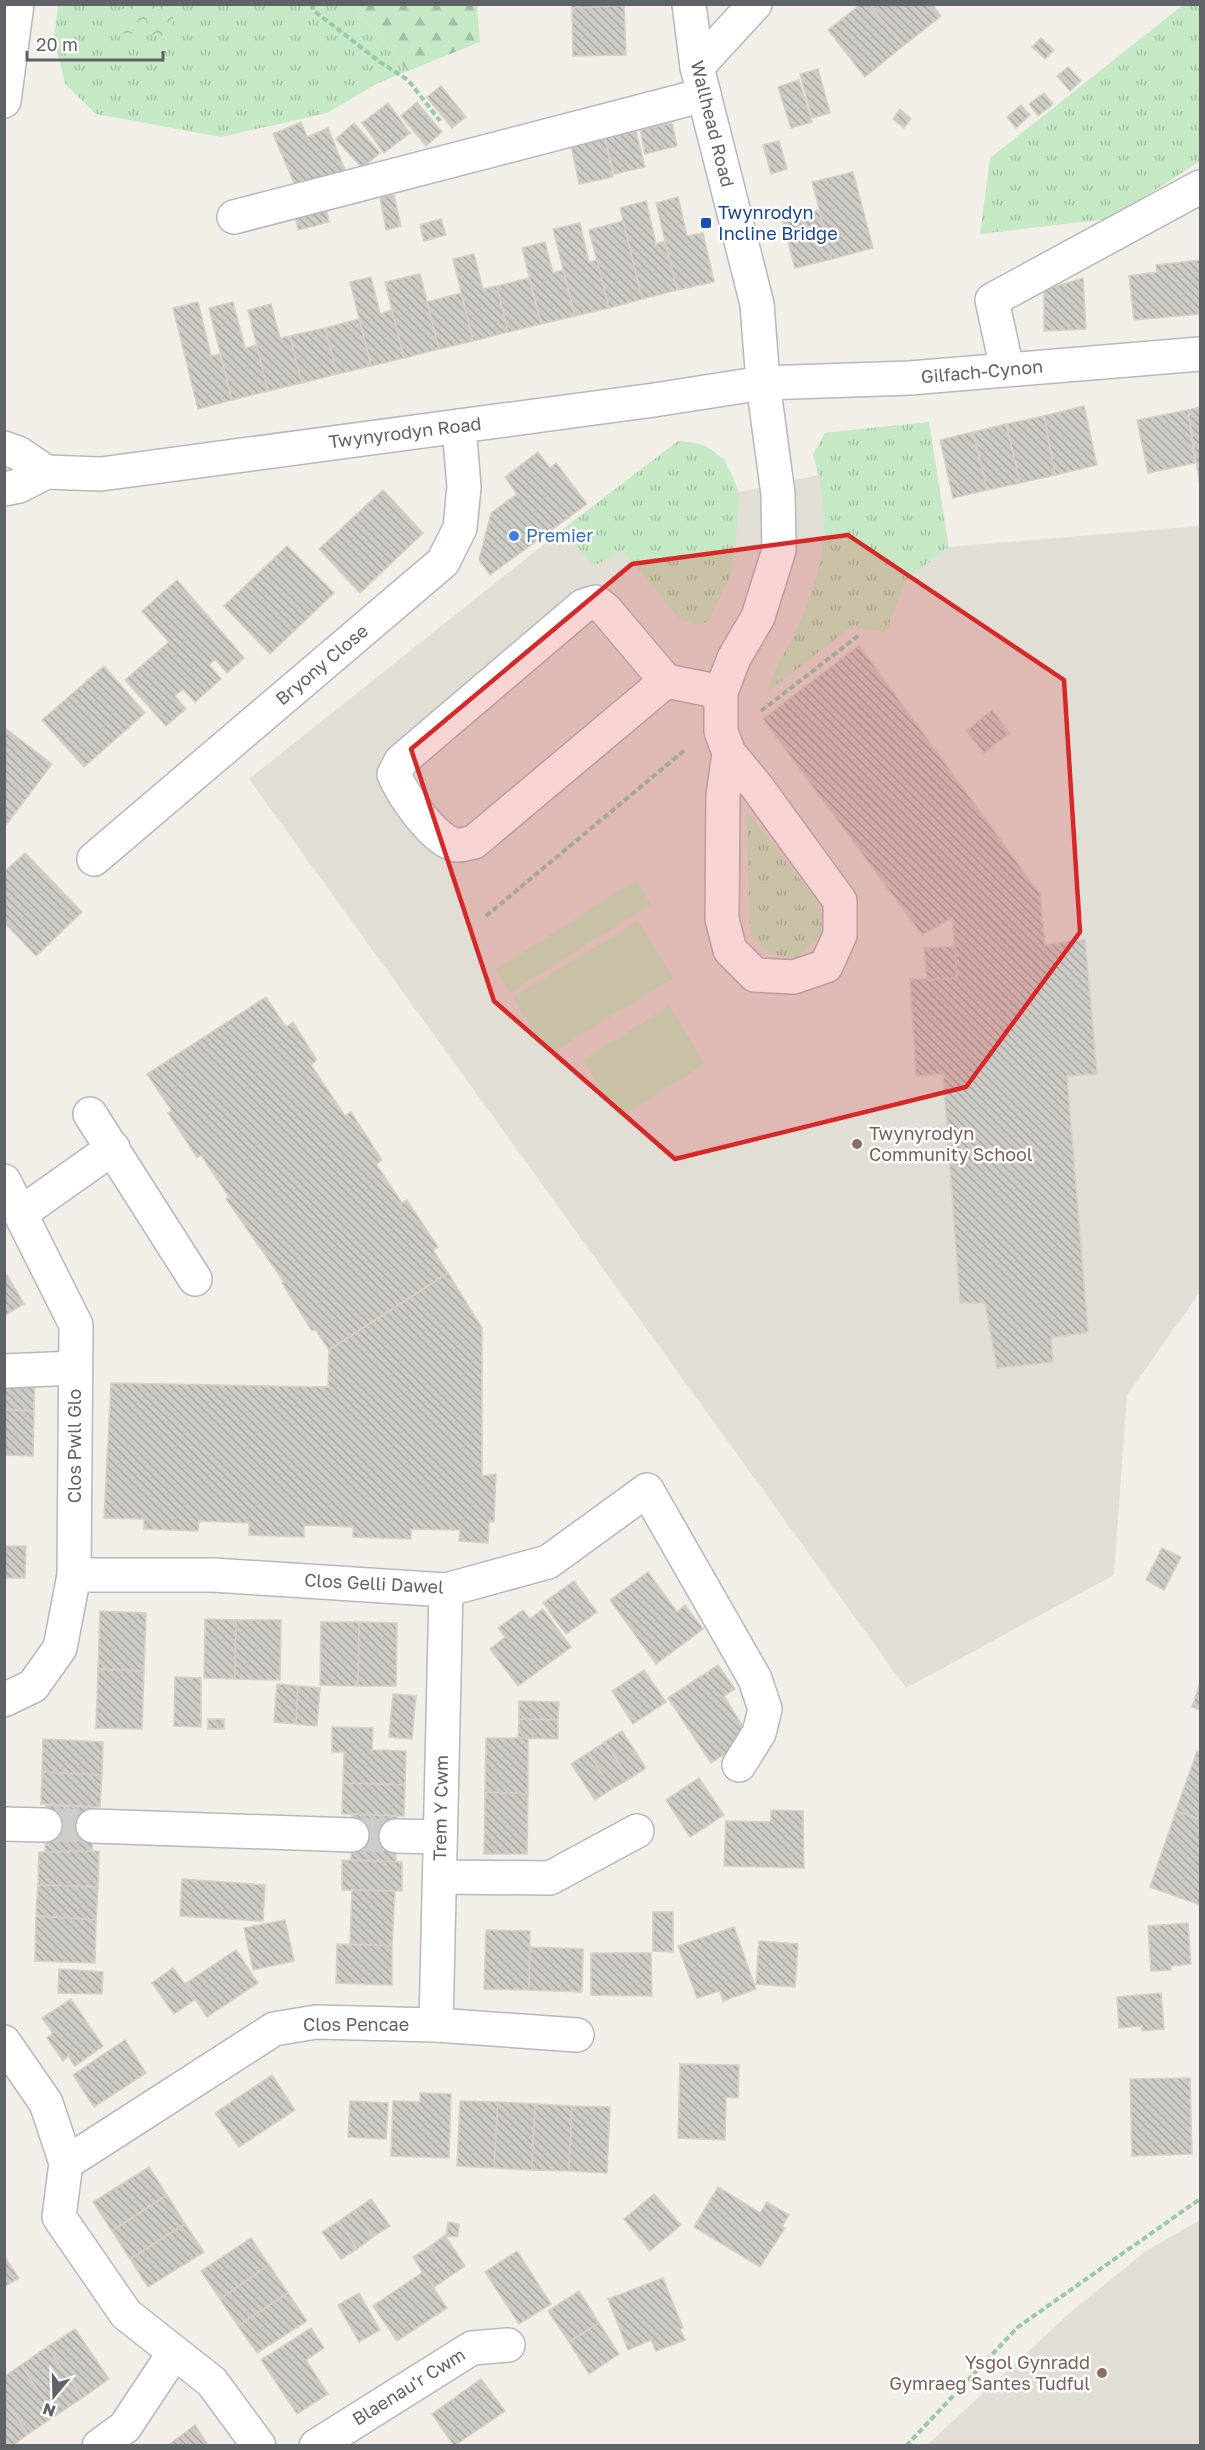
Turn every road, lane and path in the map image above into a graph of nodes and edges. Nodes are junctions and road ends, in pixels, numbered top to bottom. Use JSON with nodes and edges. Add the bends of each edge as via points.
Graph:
{"nodes":[{"id":1,"x":17,"y":4,"type":"edge"},
{"id":2,"x":312,"y":4,"type":"edge"},
{"id":3,"x":689,"y":4,"type":"edge"},
{"id":4,"x":755,"y":4,"type":"edge"},
{"id":5,"x":700,"y":81,"type":"junction"},
{"id":6,"x":4,"y":101,"type":"edge"},
{"id":7,"x":467,"y":156,"type":"junction"},
{"id":8,"x":1200,"y":187,"type":"edge"},
{"id":9,"x":234,"y":217,"type":"dead end"},
{"id":10,"x":1200,"y":354,"type":"edge"},
{"id":11,"x":1007,"y":369,"type":"junction"},
{"id":12,"x":763,"y":383,"type":"junction"},
{"id":13,"x":459,"y":426,"type":"junction"},
{"id":14,"x":4,"y":448,"type":"edge"},
{"id":15,"x":46,"y":472,"type":"junction"},
{"id":16,"x":4,"y":489,"type":"edge"},
{"id":17,"x":858,"y":636,"type":"dead end"},
{"id":18,"x":666,"y":681,"type":"junction"},
{"id":19,"x":721,"y":692,"type":"junction"},
{"id":20,"x":760,"y":712,"type":"dead end"},
{"id":21,"x":690,"y":745,"type":"dead end"},
{"id":22,"x":729,"y":753,"type":"junction"},
{"id":23,"x":94,"y":859,"type":"dead end"},
{"id":24,"x":486,"y":916,"type":"dead end"},
{"id":25,"x":90,"y":1114,"type":"dead end"},
{"id":26,"x":113,"y":1149,"type":"junction"},
{"id":27,"x":4,"y":1180,"type":"edge"},
{"id":28,"x":21,"y":1213,"type":"junction"},
{"id":29,"x":195,"y":1279,"type":"dead end"},
{"id":30,"x":75,"y":1368,"type":"junction"},
{"id":31,"x":4,"y":1371,"type":"edge"},
{"id":32,"x":74,"y":1575,"type":"junction"},
{"id":33,"x":446,"y":1590,"type":"junction"},
{"id":34,"x":4,"y":1700,"type":"edge"},
{"id":35,"x":739,"y":1765,"type":"dead end"},
{"id":36,"x":4,"y":1824,"type":"edge"},
{"id":37,"x":45,"y":1825,"type":"tunnel mouth"},
{"id":38,"x":93,"y":1826,"type":"tunnel mouth"},
{"id":39,"x":637,"y":1831,"type":"dead end"},
{"id":40,"x":352,"y":1835,"type":"tunnel mouth"},
{"id":41,"x":396,"y":1836,"type":"tunnel mouth"},
{"id":42,"x":441,"y":1837,"type":"junction"},
{"id":43,"x":440,"y":1877,"type":"junction"},
{"id":44,"x":436,"y":2025,"type":"junction"},
{"id":45,"x":577,"y":2035,"type":"dead end"},
{"id":46,"x":4,"y":2042,"type":"edge"},
{"id":47,"x":66,"y":2163,"type":"junction"},
{"id":48,"x":1200,"y":2199,"type":"edge"},
{"id":49,"x":508,"y":2345,"type":"dead end"},
{"id":50,"x":174,"y":2354,"type":"junction"},
{"id":51,"x":99,"y":2445,"type":"edge"},
{"id":52,"x":260,"y":2445,"type":"edge"},
{"id":53,"x":316,"y":2445,"type":"edge"},
{"id":54,"x":906,"y":2445,"type":"edge"}],
"edges":[{"from":1,"to":6,"type":"street"},
{"from":2,"to":7,"type":"path","via":[[313,10],[408,80]]},
{"from":3,"to":5,"type":"street","name":"Wallhead Road"},
{"from":4,"to":5,"type":"street"},
{"from":5,"to":7,"type":"street"},
{"from":5,"to":12,"type":"street","name":"Wallhead Road","via":[[757,304]]},
{"from":7,"to":9,"type":"street"},
{"from":8,"to":11,"type":"street","via":[[992,300]]},
{"from":10,"to":11,"type":"street","name":"Gilfach-Cynon"},
{"from":11,"to":12,"type":"street","name":"Gilfach-Cynon","via":[[910,378]]},
{"from":12,"to":13,"type":"street","name":"Twynyrodyn Road"},
{"from":12,"to":19,"type":"street","name":"Wallhead Road","via":[[778,495],[779,550],[758,617],[734,658]]},
{"from":13,"to":15,"type":"street","name":"Twynyrodyn Road","via":[[101,474]]},
{"from":13,"to":23,"type":"street","name":"Bryony Close","via":[[464,487],[460,528],[443,562]]},
{"from":14,"to":15,"type":"street"},
{"from":15,"to":16,"type":"street","via":[[20,486]]},
{"from":17,"to":20,"type":"path"},
{"from":18,"to":18,"type":"street","via":[[474,842],[458,846],[442,840],[401,790],[394,774],[401,760],[583,606],[596,602],[606,610]]},
{"from":18,"to":19,"type":"street"},
{"from":19,"to":22,"type":"street","via":[[721,731]]},
{"from":21,"to":24,"type":"path"},
{"from":22,"to":22,"type":"street","via":[[840,901],[840,935],[826,966],[794,977],[755,975],[730,950],[722,919],[723,796]]},
{"from":25,"to":26,"type":"street"},
{"from":26,"to":28,"type":"street"},
{"from":26,"to":29,"type":"street"},
{"from":27,"to":28,"type":"street","name":"Clos Pwll Glo"},
{"from":28,"to":30,"type":"street","name":"Clos Pwll Glo","via":[[76,1325]]},
{"from":30,"to":31,"type":"street"},
{"from":30,"to":32,"type":"street","name":"Clos Pwll Glo"},
{"from":32,"to":33,"type":"street","name":"Clos Gelli Dawel","via":[[213,1575]]},
{"from":32,"to":34,"type":"street","name":"Clos Pwll Glo","via":[[60,1648],[33,1686]]},
{"from":33,"to":35,"type":"street","name":"Clos Gelli Dawel","via":[[548,1562],[647,1490],[755,1679],[765,1709],[759,1733]]},
{"from":33,"to":42,"type":"street","name":"Trem Y Cwm"},
{"from":36,"to":37,"type":"street"},
{"from":38,"to":40,"type":"street"},
{"from":39,"to":43,"type":"street","via":[[550,1878]]},
{"from":41,"to":42,"type":"street"},
{"from":42,"to":43,"type":"street","name":"Trem Y Cwm"},
{"from":43,"to":44,"type":"street","name":"Trem Y Cwm"},
{"from":44,"to":45,"type":"street","name":"Clos Pencae"},
{"from":44,"to":47,"type":"street","name":"Clos Pencae","via":[[316,2022],[274,2029]]},
{"from":46,"to":47,"type":"street","via":[[46,2103]]},
{"from":47,"to":50,"type":"street","via":[[59,2217],[126,2314]]},
{"from":48,"to":54,"type":"path","via":[[1018,2327]]},
{"from":49,"to":53,"type":"street","name":"Blaenau'r Cwm","via":[[472,2348]]},
{"from":50,"to":51,"type":"street","via":[[125,2427]]},
{"from":50,"to":52,"type":"street","via":[[212,2382]]}]}
